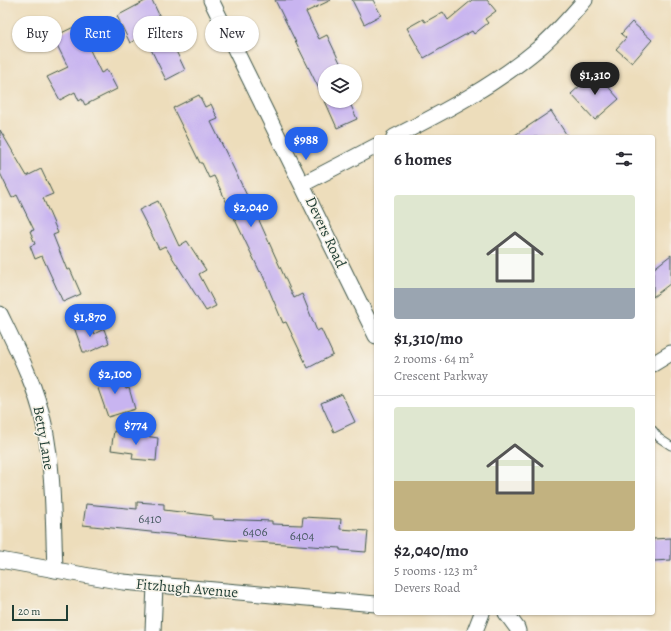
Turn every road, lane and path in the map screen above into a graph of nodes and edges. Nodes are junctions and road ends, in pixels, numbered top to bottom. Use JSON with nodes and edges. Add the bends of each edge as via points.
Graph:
{"nodes":[{"id":1,"x":211,"y":0,"type":"edge"},
{"id":2,"x":585,"y":0,"type":"edge"},
{"id":3,"x":398,"y":135,"type":"edge"},
{"id":4,"x":374,"y":147,"type":"edge"},
{"id":5,"x":303,"y":184,"type":"junction"},
{"id":6,"x":0,"y":314,"type":"edge"},
{"id":7,"x":374,"y":332,"type":"edge"},
{"id":8,"x":671,"y":353,"type":"edge"},
{"id":9,"x":655,"y":363,"type":"edge"},
{"id":10,"x":655,"y":433,"type":"edge"},
{"id":11,"x":671,"y":446,"type":"edge"},
{"id":12,"x":0,"y":560,"type":"edge"},
{"id":13,"x":55,"y":570,"type":"junction"},
{"id":14,"x":155,"y":586,"type":"junction"},
{"id":15,"x":374,"y":604,"type":"edge"},
{"id":16,"x":481,"y":615,"type":"edge"},
{"id":17,"x":507,"y":615,"type":"edge"},
{"id":18,"x":153,"y":631,"type":"edge"},
{"id":19,"x":475,"y":631,"type":"edge"},
{"id":20,"x":518,"y":631,"type":"edge"}],
"edges":[{"from":1,"to":5,"type":"street","name":"Devers Road"},
{"from":2,"to":3,"type":"street","via":[[538,48],[492,83]]},
{"from":4,"to":5,"type":"street"},
{"from":5,"to":7,"type":"street","name":"Devers Road"},
{"from":6,"to":13,"type":"street","name":"Betty Lane","via":[[38,400],[44,424],[50,471]]},
{"from":8,"to":9,"type":"street"},
{"from":10,"to":11,"type":"lane"},
{"from":12,"to":13,"type":"street","name":"Fitzhugh Avenue"},
{"from":13,"to":14,"type":"street","name":"Fitzhugh Avenue"},
{"from":14,"to":15,"type":"street","name":"Fitzhugh Avenue"},
{"from":14,"to":18,"type":"street"},
{"from":16,"to":19,"type":"street"},
{"from":17,"to":20,"type":"street"}]}
